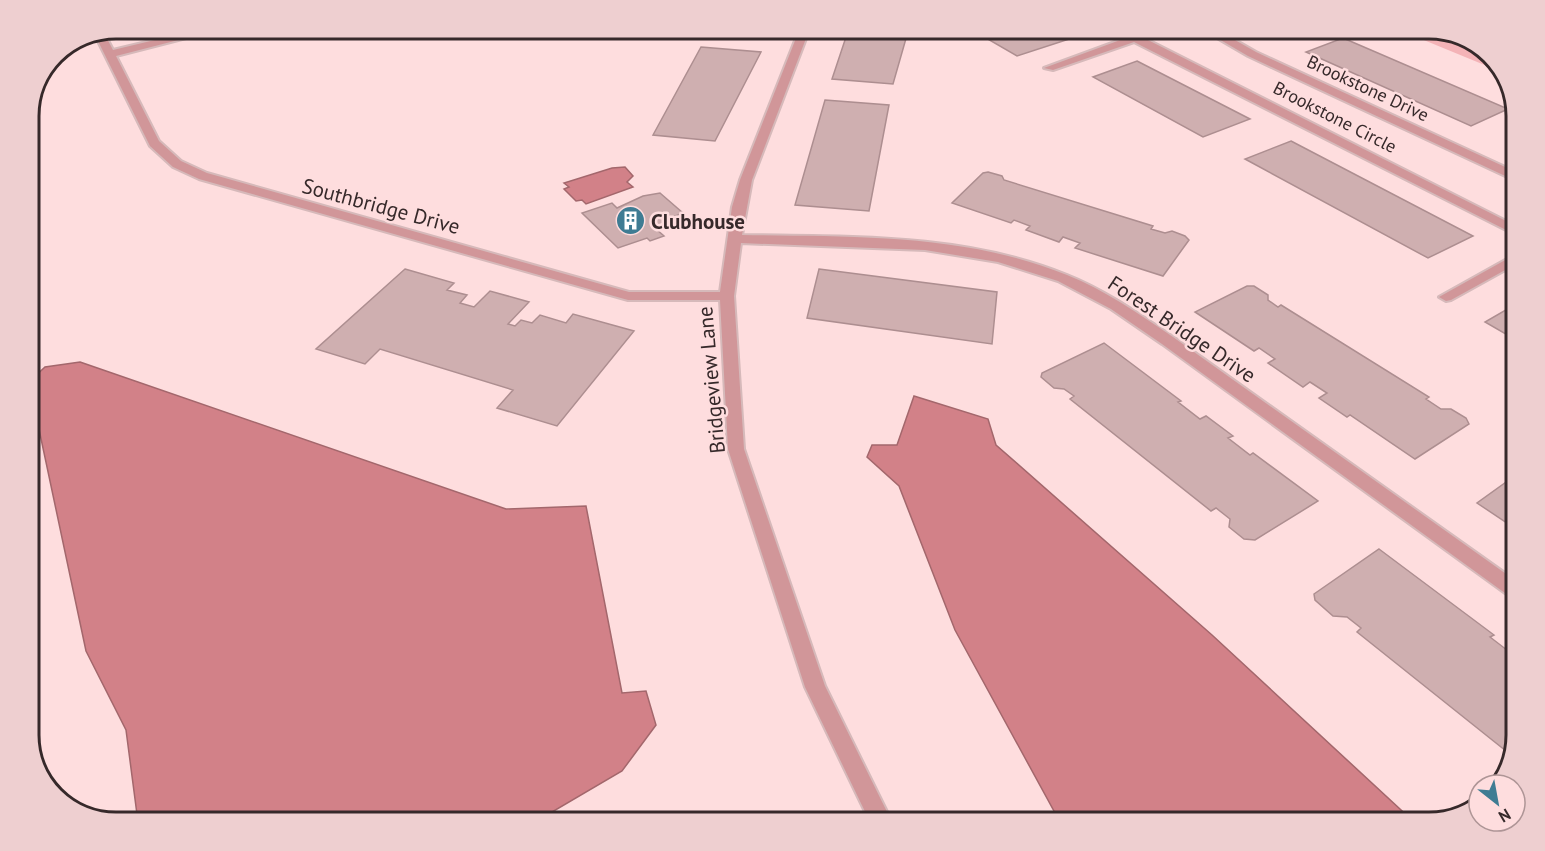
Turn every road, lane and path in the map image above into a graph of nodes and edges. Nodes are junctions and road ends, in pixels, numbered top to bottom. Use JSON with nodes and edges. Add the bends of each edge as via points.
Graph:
{"nodes":[{"id":1,"x":173,"y":39,"type":"edge"},
{"id":2,"x":802,"y":39,"type":"edge"},
{"id":3,"x":1132,"y":39,"type":"edge"},
{"id":4,"x":1137,"y":39,"type":"edge"},
{"id":5,"x":1226,"y":39,"type":"edge"},
{"id":6,"x":103,"y":40,"type":"edge"},
{"id":7,"x":110,"y":54,"type":"junction"},
{"id":8,"x":1049,"y":68,"type":"dead end"},
{"id":9,"x":1506,"y":172,"type":"edge"},
{"id":10,"x":1506,"y":226,"type":"edge"},
{"id":11,"x":735,"y":239,"type":"junction"},
{"id":12,"x":1506,"y":264,"type":"edge"},
{"id":13,"x":727,"y":296,"type":"junction"},
{"id":14,"x":1446,"y":297,"type":"dead end"},
{"id":15,"x":1506,"y":584,"type":"edge"},
{"id":16,"x":876,"y":812,"type":"edge"}],
"edges":[{"from":1,"to":7,"type":"street"},
{"from":2,"to":11,"type":"street","name":"Bridgeview Lane","via":[[746,180]]},
{"from":3,"to":8,"type":"street"},
{"from":4,"to":10,"type":"street","name":"Brookstone Circle"},
{"from":5,"to":9,"type":"street","name":"Brookstone Drive"},
{"from":6,"to":7,"type":"street","name":"Southbridge Drive"},
{"from":7,"to":13,"type":"street","name":"Southbridge Drive","via":[[154,143],[177,164],[203,177],[628,296]]},
{"from":11,"to":13,"type":"street","name":"Bridgeview Lane"},
{"from":11,"to":15,"type":"street","name":"Forest Bridge Drive","via":[[926,246],[1036,268],[1068,281],[1137,320]]},
{"from":12,"to":14,"type":"street"},
{"from":13,"to":16,"type":"street","name":"Bridgeview Lane","via":[[736,449],[815,687]]}]}
